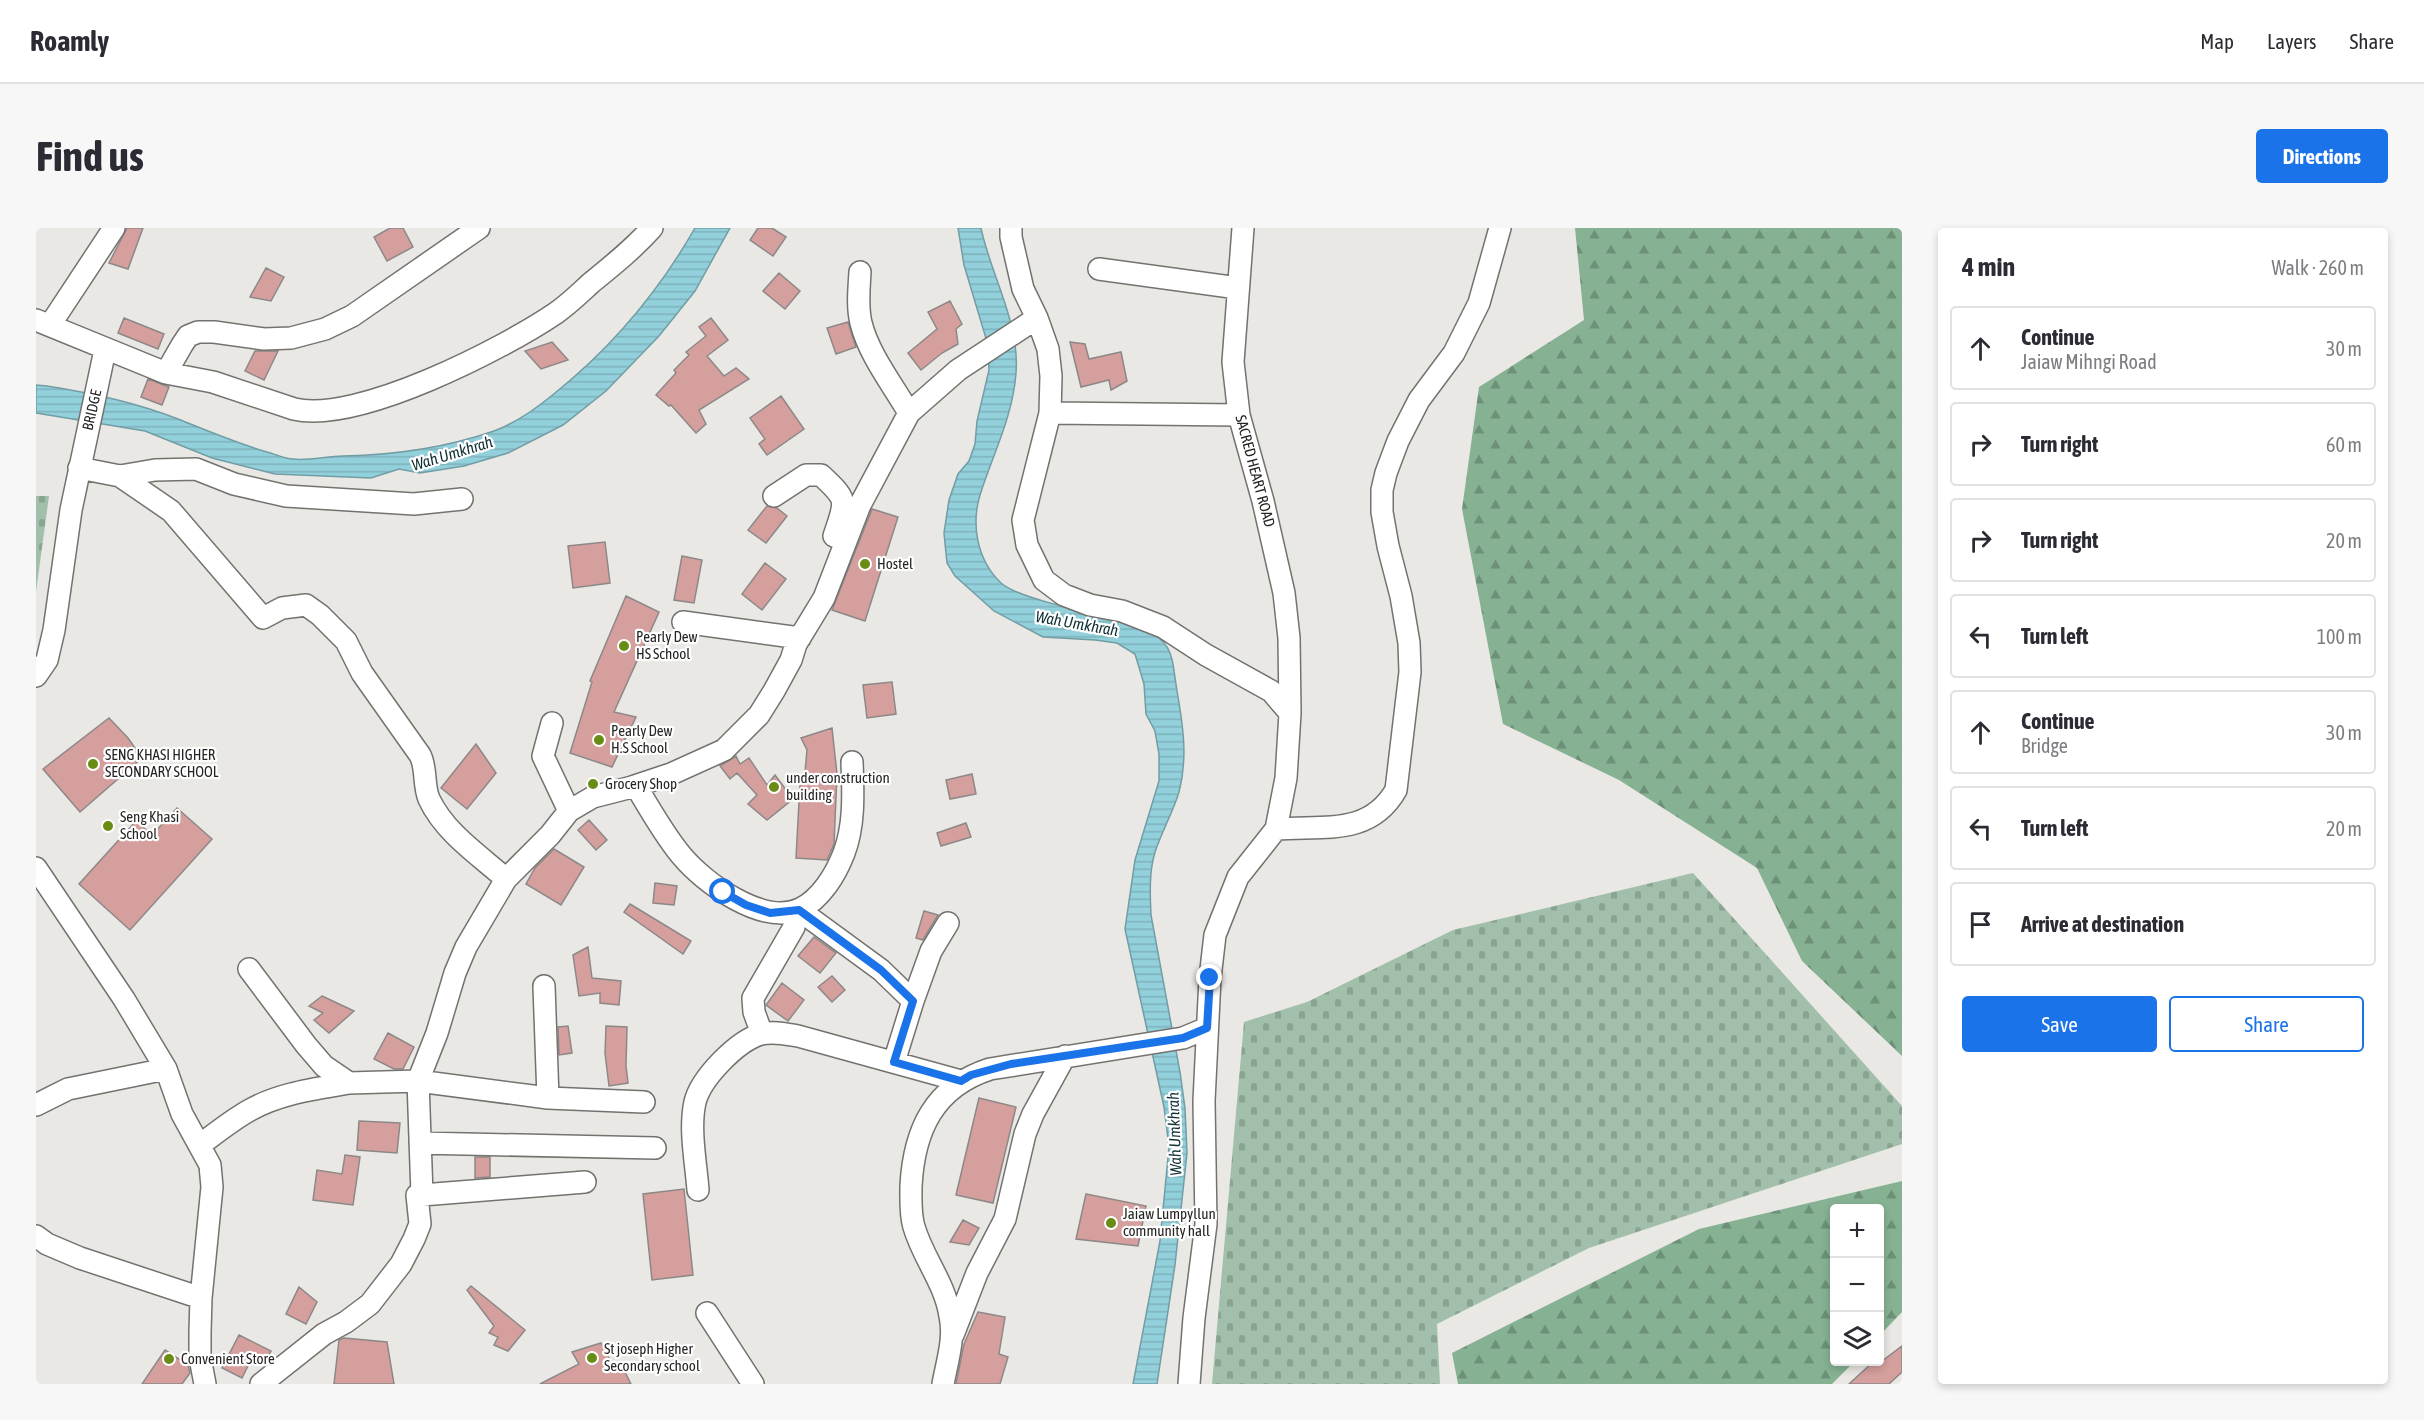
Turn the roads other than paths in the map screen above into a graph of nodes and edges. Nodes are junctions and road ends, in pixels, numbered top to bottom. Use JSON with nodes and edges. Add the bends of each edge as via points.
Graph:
{"nodes":[{"id":1,"x":114,"y":228,"type":"edge"},
{"id":2,"x":479,"y":228,"type":"edge"},
{"id":3,"x":652,"y":228,"type":"edge"},
{"id":4,"x":1011,"y":228,"type":"edge"},
{"id":5,"x":1244,"y":228,"type":"edge"},
{"id":6,"x":1500,"y":228,"type":"edge"},
{"id":7,"x":1099,"y":269,"type":"dead end"},
{"id":8,"x":860,"y":272,"type":"dead end"},
{"id":9,"x":1238,"y":288,"type":"junction"},
{"id":10,"x":1037,"y":318,"type":"junction"},
{"id":11,"x":43,"y":323,"type":"edge"},
{"id":12,"x":105,"y":350,"type":"junction"},
{"id":13,"x":166,"y":374,"type":"junction"},
{"id":14,"x":909,"y":413,"type":"junction"},
{"id":15,"x":1050,"y":413,"type":"junction"},
{"id":16,"x":1239,"y":415,"type":"junction"},
{"id":17,"x":79,"y":468,"type":"junction"},
{"id":18,"x":120,"y":476,"type":"junction"},
{"id":19,"x":774,"y":495,"type":"dead end"},
{"id":20,"x":462,"y":499,"type":"dead end"},
{"id":21,"x":837,"y":564,"type":"junction"},
{"id":22,"x":683,"y":622,"type":"dead end"},
{"id":23,"x":800,"y":638,"type":"junction"},
{"id":24,"x":36,"y":676,"type":"edge"},
{"id":25,"x":1290,"y":713,"type":"junction"},
{"id":26,"x":552,"y":723,"type":"dead end"},
{"id":27,"x":852,"y":762,"type":"dead end"},
{"id":28,"x":636,"y":786,"type":"junction"},
{"id":29,"x":569,"y":811,"type":"junction"},
{"id":30,"x":1276,"y":829,"type":"junction"},
{"id":31,"x":36,"y":868,"type":"edge"},
{"id":32,"x":506,"y":879,"type":"junction"},
{"id":33,"x":797,"y":919,"type":"junction"},
{"id":34,"x":948,"y":922,"type":"dead end"},
{"id":35,"x":249,"y":969,"type":"dead end"},
{"id":36,"x":544,"y":986,"type":"dead end"},
{"id":37,"x":913,"y":1001,"type":"junction"},
{"id":38,"x":1207,"y":1028,"type":"junction"},
{"id":39,"x":762,"y":1034,"type":"junction"},
{"id":40,"x":1065,"y":1056,"type":"junction"},
{"id":41,"x":894,"y":1062,"type":"junction"},
{"id":42,"x":166,"y":1069,"type":"junction"},
{"id":43,"x":418,"y":1081,"type":"junction"},
{"id":44,"x":961,"y":1081,"type":"junction"},
{"id":45,"x":349,"y":1083,"type":"junction"},
{"id":46,"x":548,"y":1098,"type":"junction"},
{"id":47,"x":644,"y":1102,"type":"dead end"},
{"id":48,"x":36,"y":1105,"type":"edge"},
{"id":49,"x":420,"y":1143,"type":"junction"},
{"id":50,"x":200,"y":1145,"type":"junction"},
{"id":51,"x":656,"y":1148,"type":"dead end"},
{"id":52,"x":585,"y":1182,"type":"dead end"},
{"id":53,"x":698,"y":1190,"type":"dead end"},
{"id":54,"x":422,"y":1195,"type":"junction"},
{"id":55,"x":36,"y":1236,"type":"edge"},
{"id":56,"x":201,"y":1298,"type":"junction"},
{"id":57,"x":707,"y":1312,"type":"dead end"},
{"id":58,"x":951,"y":1340,"type":"junction"},
{"id":59,"x":205,"y":1384,"type":"edge"},
{"id":60,"x":261,"y":1384,"type":"edge"},
{"id":61,"x":753,"y":1384,"type":"edge"},
{"id":62,"x":943,"y":1384,"type":"edge"},
{"id":63,"x":1189,"y":1384,"type":"edge"}],
"edges":[{"from":1,"to":11,"type":"street"},
{"from":2,"to":13,"type":"street","via":[[352,316],[325,329],[291,338],[264,339],[198,332],[188,336]]},
{"from":3,"to":13,"type":"street","via":[[632,250],[557,312],[483,355],[422,383],[343,409],[307,412],[213,382]]},
{"from":4,"to":10,"type":"street","via":[[1023,289]]},
{"from":5,"to":9,"type":"street","name":"SACRED HEART ROAD"},
{"from":6,"to":30,"type":"street","via":[[1479,303],[1454,353],[1419,400],[1403,431],[1382,490],[1382,512],[1409,643],[1410,672],[1396,790],[1388,804],[1360,822],[1337,827]]},
{"from":7,"to":9,"type":"street"},
{"from":8,"to":14,"type":"street","via":[[861,322],[868,342]]},
{"from":9,"to":16,"type":"street","name":"SACRED HEART ROAD","via":[[1233,362]]},
{"from":10,"to":14,"type":"street","via":[[958,370]]},
{"from":10,"to":15,"type":"street","via":[[1048,349]]},
{"from":11,"to":12,"type":"street"},
{"from":12,"to":13,"type":"street"},
{"from":12,"to":17,"type":"street","name":"BRIDGE"},
{"from":14,"to":21,"type":"street","via":[[860,505]]},
{"from":15,"to":16,"type":"street"},
{"from":15,"to":25,"type":"street","via":[[1023,520],[1027,544],[1044,580],[1064,596],[1122,611],[1163,627],[1271,691]]},
{"from":16,"to":25,"type":"street","name":"SACRED HEART ROAD","via":[[1284,593]]},
{"from":17,"to":18,"type":"street"},
{"from":17,"to":24,"type":"street","name":"BRIDGE","via":[[54,630],[47,660]]},
{"from":18,"to":20,"type":"street","via":[[196,469],[234,484],[286,496],[414,504]]},
{"from":18,"to":32,"type":"street","via":[[171,511],[263,618],[282,608],[306,605],[346,641],[362,673],[424,764],[429,799],[452,832]]},
{"from":19,"to":21,"type":"street","via":[[814,473],[840,493],[843,509],[831,547]]},
{"from":21,"to":23,"type":"street","via":[[824,598]]},
{"from":22,"to":23,"type":"street"},
{"from":23,"to":28,"type":"street","via":[[759,714],[724,750]]},
{"from":25,"to":30,"type":"street","name":"SACRED HEART ROAD","via":[[1286,778]]},
{"from":26,"to":29,"type":"street","via":[[543,756]]},
{"from":27,"to":33,"type":"street","via":[[853,812],[845,853],[822,894]]},
{"from":28,"to":29,"type":"street","via":[[593,797]]},
{"from":28,"to":33,"type":"street","via":[[681,855],[723,892],[746,905]]},
{"from":29,"to":32,"type":"street"},
{"from":30,"to":38,"type":"street","via":[[1238,877],[1215,935]]},
{"from":31,"to":42,"type":"street"},
{"from":32,"to":43,"type":"street","via":[[466,947]]},
{"from":33,"to":37,"type":"street","via":[[881,970]]},
{"from":33,"to":39,"type":"street","via":[[753,998]]},
{"from":34,"to":37,"type":"street","via":[[931,951]]},
{"from":35,"to":45,"type":"street","via":[[324,1066]]},
{"from":36,"to":46,"type":"street"},
{"from":37,"to":41,"type":"street"},
{"from":38,"to":40,"type":"street","via":[[1183,1038]]},
{"from":38,"to":63,"type":"street","via":[[1206,1224]]},
{"from":39,"to":41,"type":"street","via":[[798,1036]]},
{"from":39,"to":53,"type":"street","via":[[746,1041],[708,1076],[699,1090],[694,1104]]},
{"from":40,"to":44,"type":"street","via":[[990,1069]]},
{"from":40,"to":58,"type":"street","via":[[1033,1114],[1005,1219],[977,1273]]},
{"from":41,"to":44,"type":"street"},
{"from":42,"to":48,"type":"street","via":[[68,1089]]},
{"from":42,"to":50,"type":"street","via":[[182,1114]]},
{"from":43,"to":45,"type":"street"},
{"from":43,"to":46,"type":"street"},
{"from":43,"to":49,"type":"street"},
{"from":44,"to":58,"type":"street","via":[[935,1105],[912,1165],[913,1225],[943,1288],[951,1317]]},
{"from":45,"to":50,"type":"street","via":[[277,1099],[250,1110]]},
{"from":46,"to":47,"type":"street"},
{"from":49,"to":51,"type":"street"},
{"from":49,"to":54,"type":"street"},
{"from":50,"to":56,"type":"street","via":[[210,1165],[212,1187]]},
{"from":52,"to":54,"type":"street"},
{"from":54,"to":60,"type":"street","via":[[417,1195],[420,1224],[414,1239],[401,1264],[370,1304],[324,1334]]},
{"from":55,"to":56,"type":"street","via":[[80,1258]]},
{"from":56,"to":59,"type":"street","via":[[200,1358]]},
{"from":57,"to":61,"type":"street"},
{"from":58,"to":62,"type":"street"}]}
